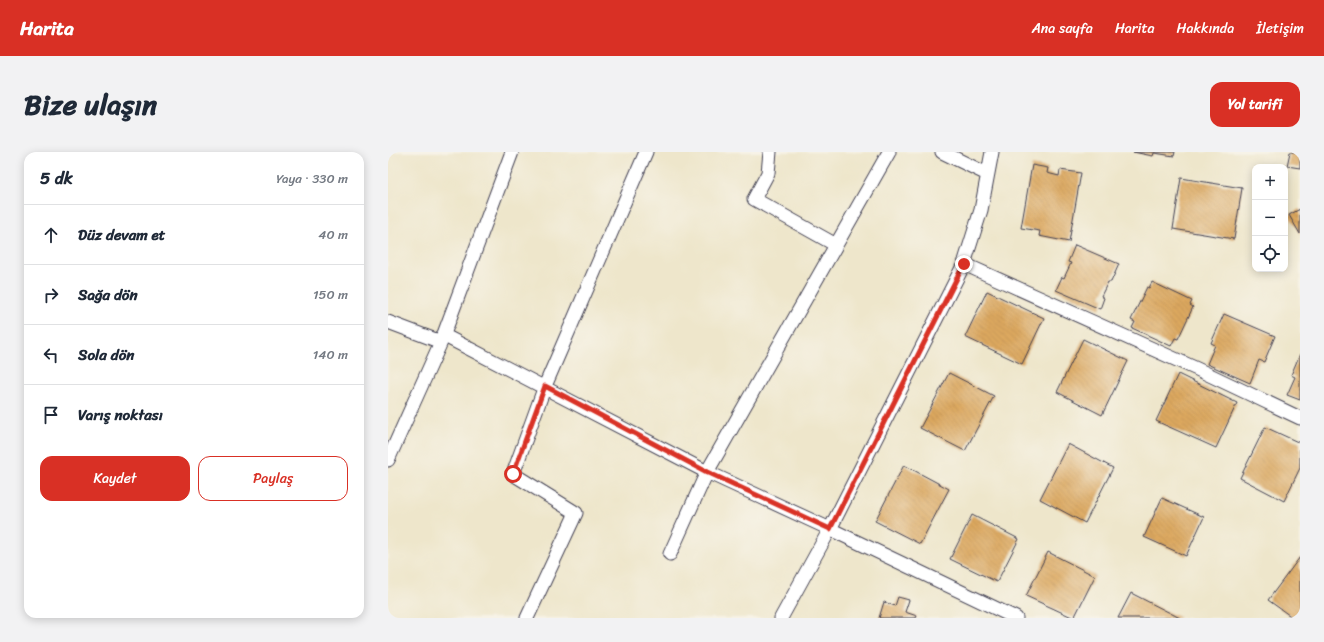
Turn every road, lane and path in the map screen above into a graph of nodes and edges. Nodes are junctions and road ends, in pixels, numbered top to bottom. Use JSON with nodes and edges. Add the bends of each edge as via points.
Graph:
{"nodes":[{"id":1,"x":512,"y":152,"type":"edge"},
{"id":2,"x":646,"y":152,"type":"edge"},
{"id":3,"x":770,"y":152,"type":"edge"},
{"id":4,"x":889,"y":152,"type":"edge"},
{"id":5,"x":942,"y":152,"type":"edge"},
{"id":6,"x":992,"y":152,"type":"edge"},
{"id":7,"x":987,"y":174,"type":"junction"},
{"id":8,"x":836,"y":245,"type":"junction"},
{"id":9,"x":964,"y":264,"type":"junction"},
{"id":10,"x":388,"y":322,"type":"edge"},
{"id":11,"x":442,"y":338,"type":"junction"},
{"id":12,"x":545,"y":386,"type":"junction"},
{"id":13,"x":1300,"y":418,"type":"edge"},
{"id":14,"x":388,"y":460,"type":"edge"},
{"id":15,"x":707,"y":472,"type":"junction"},
{"id":16,"x":830,"y":529,"type":"junction"},
{"id":17,"x":670,"y":554,"type":"dead end"},
{"id":18,"x":527,"y":618,"type":"edge"},
{"id":19,"x":781,"y":618,"type":"edge"},
{"id":20,"x":1016,"y":618,"type":"edge"}],
"edges":[{"from":1,"to":11,"type":"street"},
{"from":2,"to":12,"type":"street"},
{"from":3,"to":8,"type":"street","via":[[768,173],[754,199]]},
{"from":4,"to":8,"type":"street"},
{"from":5,"to":7,"type":"street"},
{"from":6,"to":7,"type":"street"},
{"from":7,"to":9,"type":"street","via":[[981,210]]},
{"from":8,"to":15,"type":"street"},
{"from":9,"to":13,"type":"street"},
{"from":9,"to":16,"type":"street"},
{"from":10,"to":11,"type":"street"},
{"from":11,"to":12,"type":"street"},
{"from":11,"to":14,"type":"street"},
{"from":12,"to":15,"type":"street"},
{"from":12,"to":18,"type":"street","via":[[513,474],[576,513]]},
{"from":15,"to":16,"type":"street"},
{"from":15,"to":17,"type":"street"},
{"from":16,"to":19,"type":"street"},
{"from":16,"to":20,"type":"street"}]}
